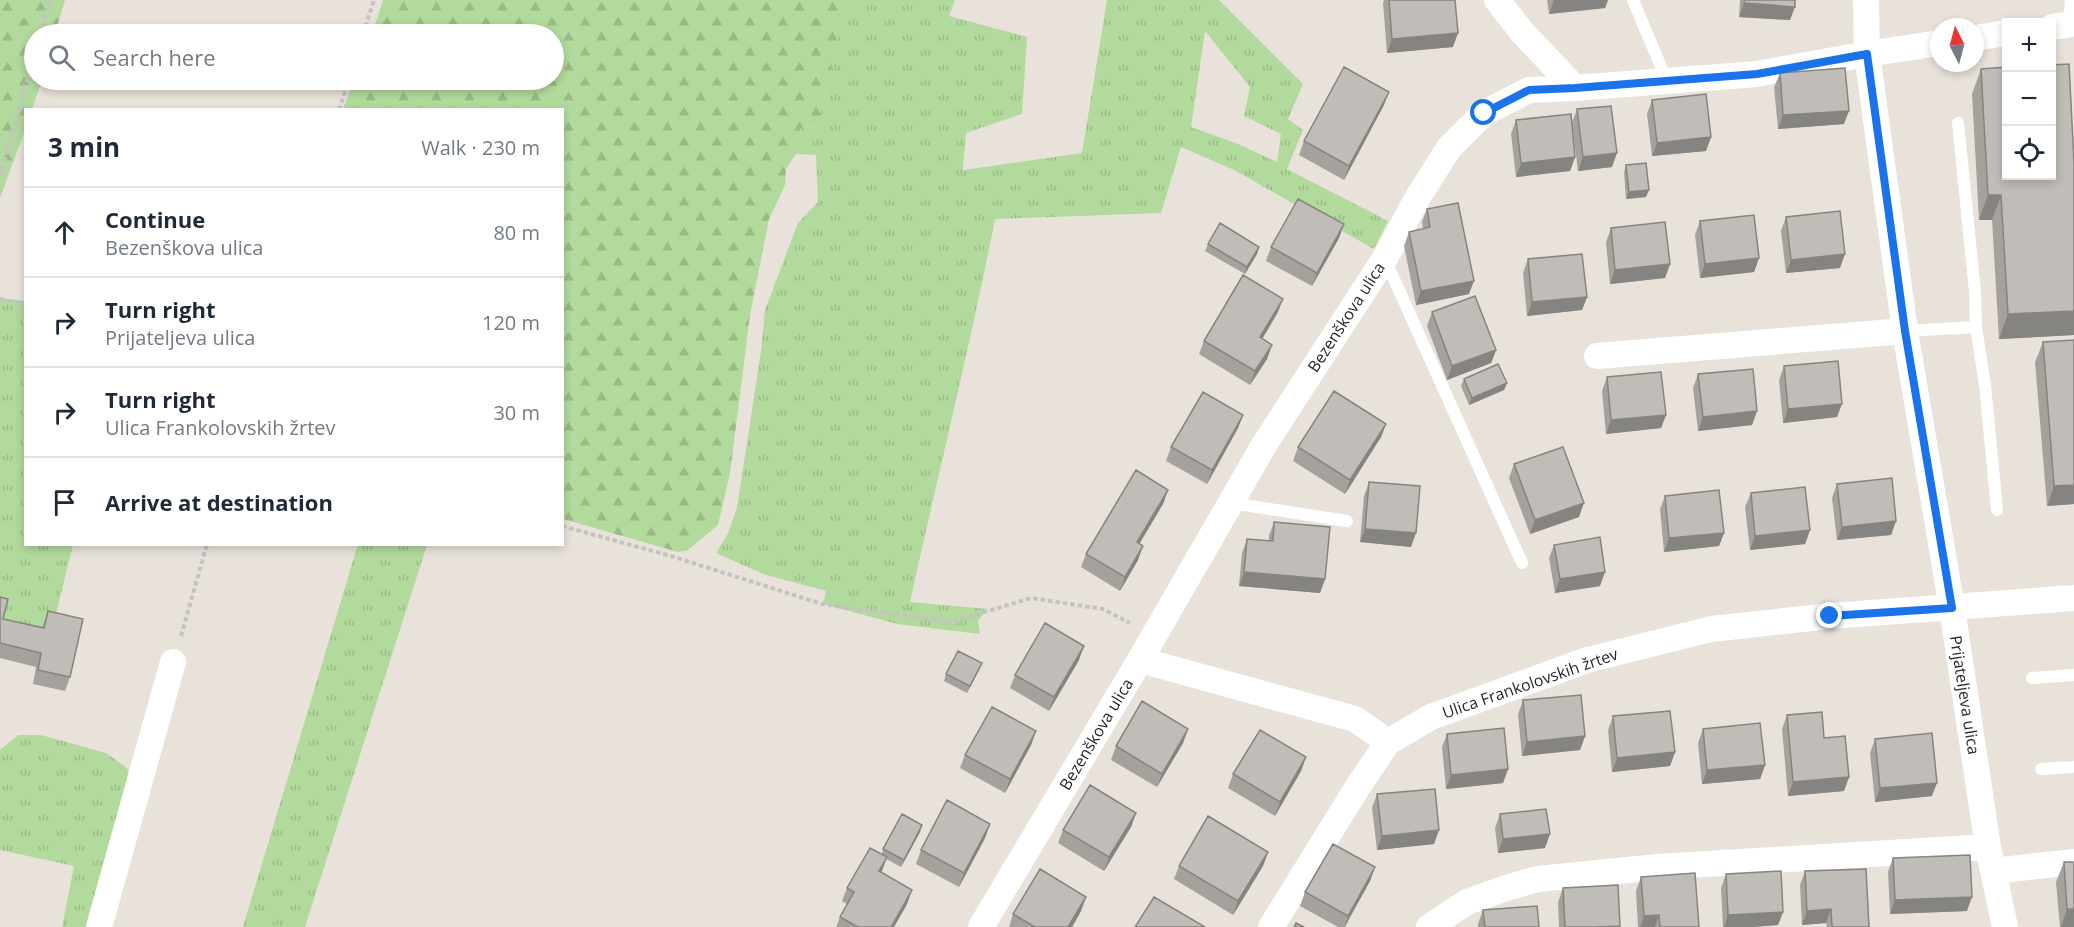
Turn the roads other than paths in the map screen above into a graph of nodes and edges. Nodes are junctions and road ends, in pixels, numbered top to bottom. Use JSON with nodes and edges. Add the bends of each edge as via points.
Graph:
{"nodes":[{"id":1,"x":1497,"y":0,"type":"edge"},
{"id":2,"x":1633,"y":0,"type":"edge"},
{"id":3,"x":1866,"y":0,"type":"edge"},
{"id":4,"x":2002,"y":34,"type":"edge"},
{"id":5,"x":1984,"y":37,"type":"edge"},
{"id":6,"x":1930,"y":44,"type":"edge"},
{"id":7,"x":1867,"y":54,"type":"junction"},
{"id":8,"x":1667,"y":81,"type":"junction"},
{"id":9,"x":1575,"y":88,"type":"junction"},
{"id":10,"x":1958,"y":123,"type":"dead end"},
{"id":11,"x":1384,"y":258,"type":"junction"},
{"id":12,"x":1976,"y":327,"type":"junction"},
{"id":13,"x":1905,"y":331,"type":"junction"},
{"id":14,"x":1597,"y":356,"type":"dead end"},
{"id":15,"x":1230,"y":502,"type":"junction"},
{"id":16,"x":1997,"y":510,"type":"dead end"},
{"id":17,"x":1347,"y":521,"type":"dead end"},
{"id":18,"x":1522,"y":563,"type":"dead end"},
{"id":19,"x":2074,"y":598,"type":"edge"},
{"id":20,"x":1952,"y":608,"type":"junction"},
{"id":21,"x":1140,"y":660,"type":"junction"},
{"id":22,"x":173,"y":662,"type":"road end"},
{"id":23,"x":2074,"y":675,"type":"edge"},
{"id":24,"x":2032,"y":678,"type":"dead end"},
{"id":25,"x":1388,"y":742,"type":"junction"},
{"id":26,"x":2074,"y":766,"type":"edge"},
{"id":27,"x":2041,"y":770,"type":"dead end"},
{"id":28,"x":1991,"y":859,"type":"junction"},
{"id":29,"x":2074,"y":862,"type":"edge"},
{"id":30,"x":99,"y":927,"type":"edge"},
{"id":31,"x":981,"y":927,"type":"edge"},
{"id":32,"x":1270,"y":927,"type":"edge"},
{"id":33,"x":1429,"y":927,"type":"edge"},
{"id":34,"x":2005,"y":927,"type":"edge"}],
"edges":[{"from":1,"to":9,"type":"street"},
{"from":2,"to":8,"type":"lane"},
{"from":3,"to":7,"type":"street","name":"Prijateljeva ulica"},
{"from":4,"to":5,"type":"street"},
{"from":6,"to":7,"type":"street","name":"Bezenškova ulica"},
{"from":7,"to":8,"type":"street","name":"Bezenškova ulica","via":[[1757,74]]},
{"from":7,"to":13,"type":"street","name":"Prijateljeva ulica"},
{"from":8,"to":9,"type":"street","name":"Bezenškova ulica"},
{"from":9,"to":11,"type":"street","name":"Bezenškova ulica","via":[[1529,90],[1484,113],[1449,148]]},
{"from":10,"to":12,"type":"lane"},
{"from":11,"to":15,"type":"street","name":"Bezenškova ulica"},
{"from":11,"to":18,"type":"lane"},
{"from":12,"to":13,"type":"lane"},
{"from":12,"to":16,"type":"lane"},
{"from":13,"to":14,"type":"street"},
{"from":13,"to":20,"type":"street","name":"Prijateljeva ulica"},
{"from":15,"to":17,"type":"lane"},
{"from":15,"to":21,"type":"street","name":"Bezenškova ulica"},
{"from":19,"to":20,"type":"street","name":"Ulica Frankolovskih žrtev"},
{"from":20,"to":25,"type":"street","name":"Ulica Frankolovskih žrtev","via":[[1711,629],[1587,660],[1431,717]]},
{"from":20,"to":28,"type":"street","name":"Prijateljeva ulica"},
{"from":21,"to":25,"type":"street","via":[[1355,720]]},
{"from":21,"to":31,"type":"street","name":"Bezenškova ulica"},
{"from":22,"to":30,"type":"street"},
{"from":23,"to":24,"type":"lane"},
{"from":25,"to":32,"type":"street","name":"Ulica Frankolovskih žrtev"},
{"from":26,"to":27,"type":"lane"},
{"from":28,"to":29,"type":"street"},
{"from":28,"to":33,"type":"street","via":[[1657,867],[1538,879],[1467,902]]},
{"from":28,"to":34,"type":"street","name":"Prijateljeva ulica"}]}
